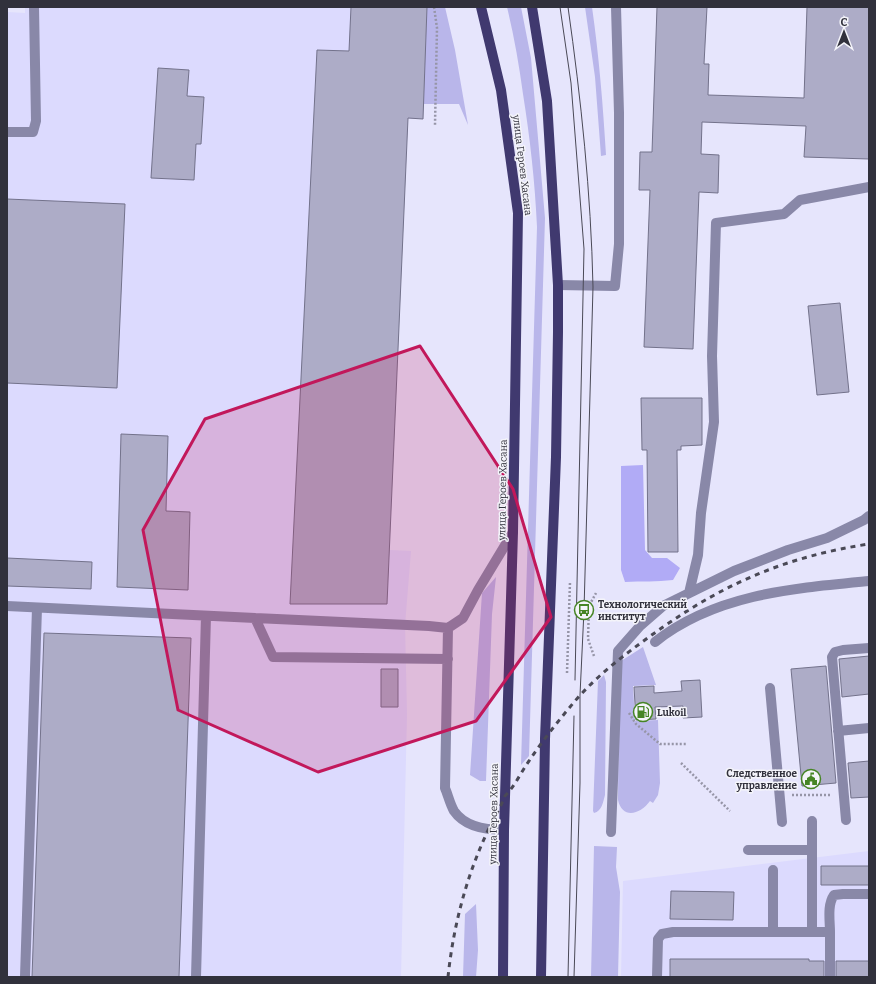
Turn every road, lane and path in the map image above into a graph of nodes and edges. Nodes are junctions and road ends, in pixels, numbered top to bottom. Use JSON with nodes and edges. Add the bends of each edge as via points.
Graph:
{"nodes":[{"id":1,"x":34,"y":7,"type":"edge"},
{"id":2,"x":434,"y":7,"type":"edge"},
{"id":3,"x":481,"y":7,"type":"edge"},
{"id":4,"x":532,"y":7,"type":"edge"},
{"id":5,"x":616,"y":7,"type":"edge"},
{"id":6,"x":435,"y":125,"type":"dead end"},
{"id":7,"x":7,"y":132,"type":"edge"},
{"id":8,"x":869,"y":187,"type":"edge"},
{"id":9,"x":558,"y":285,"type":"junction"},
{"id":10,"x":869,"y":516,"type":"edge"},
{"id":11,"x":514,"y":532,"type":"junction"},
{"id":12,"x":869,"y":581,"type":"edge"},
{"id":13,"x":570,"y":582,"type":"dead end"},
{"id":14,"x":596,"y":593,"type":"dead end"},
{"id":15,"x":689,"y":593,"type":"junction"},
{"id":16,"x":7,"y":606,"type":"edge"},
{"id":17,"x":37,"y":608,"type":"junction"},
{"id":18,"x":206,"y":616,"type":"junction"},
{"id":19,"x":255,"y":618,"type":"junction"},
{"id":20,"x":448,"y":628,"type":"junction"},
{"id":21,"x":655,"y":642,"type":"dead end"},
{"id":22,"x":869,"y":648,"type":"edge"},
{"id":23,"x":594,"y":656,"type":"dead end"},
{"id":24,"x":448,"y":659,"type":"junction"},
{"id":25,"x":567,"y":673,"type":"dead end"},
{"id":26,"x":770,"y":688,"type":"dead end"},
{"id":27,"x":616,"y":701,"type":"junction"},
{"id":28,"x":869,"y":728,"type":"edge"},
{"id":29,"x":838,"y":731,"type":"junction"},
{"id":30,"x":687,"y":744,"type":"dead end"},
{"id":31,"x":681,"y":763,"type":"dead end"},
{"id":32,"x":780,"y":795,"type":"junction"},
{"id":33,"x":844,"y":795,"type":"junction"},
{"id":34,"x":730,"y":811,"type":"dead end"},
{"id":35,"x":846,"y":820,"type":"dead end"},
{"id":36,"x":812,"y":821,"type":"dead end"},
{"id":37,"x":782,"y":822,"type":"dead end"},
{"id":38,"x":504,"y":830,"type":"junction"},
{"id":39,"x":611,"y":832,"type":"dead end"},
{"id":40,"x":748,"y":850,"type":"dead end"},
{"id":41,"x":812,"y":850,"type":"junction"},
{"id":42,"x":773,"y":870,"type":"dead end"},
{"id":43,"x":869,"y":894,"type":"edge"},
{"id":44,"x":773,"y":932,"type":"junction"},
{"id":45,"x":812,"y":932,"type":"junction"},
{"id":46,"x":830,"y":932,"type":"junction"},
{"id":47,"x":25,"y":977,"type":"edge"},
{"id":48,"x":196,"y":977,"type":"edge"},
{"id":49,"x":503,"y":977,"type":"edge"},
{"id":50,"x":541,"y":977,"type":"edge"},
{"id":51,"x":657,"y":977,"type":"edge"},
{"id":52,"x":830,"y":977,"type":"edge"}],
"edges":[{"from":1,"to":7,"type":"lane","via":[[36,121],[33,132]]},
{"from":2,"to":6,"type":"path","via":[[437,28]]},
{"from":3,"to":11,"type":"main road","name":"улица Героев Хасана","via":[[501,90],[518,213]]},
{"from":4,"to":9,"type":"main road","via":[[547,101]]},
{"from":5,"to":9,"type":"lane","via":[[619,244],[615,286]]},
{"from":8,"to":15,"type":"lane","via":[[800,200],[784,214],[716,223],[712,356],[714,422],[701,513],[698,555]]},
{"from":9,"to":50,"type":"main road","via":[[556,457],[545,739]]},
{"from":10,"to":15,"type":"lane","via":[[827,538],[734,571]]},
{"from":11,"to":20,"type":"lane","via":[[463,618]]},
{"from":11,"to":38,"type":"main road","name":"улица Героев Хасана"},
{"from":12,"to":21,"type":"lane","via":[[765,593],[718,607],[671,629]]},
{"from":13,"to":25,"type":"path"},
{"from":14,"to":23,"type":"path","via":[[589,606],[588,639]]},
{"from":15,"to":27,"type":"lane","via":[[663,606],[640,626],[618,651]]},
{"from":16,"to":17,"type":"lane"},
{"from":17,"to":18,"type":"lane"},
{"from":17,"to":47,"type":"lane"},
{"from":18,"to":19,"type":"lane"},
{"from":18,"to":48,"type":"lane"},
{"from":19,"to":20,"type":"lane"},
{"from":19,"to":24,"type":"lane","via":[[273,657]]},
{"from":20,"to":24,"type":"lane"},
{"from":22,"to":29,"type":"lane","via":[[843,650],[835,652],[832,657]]},
{"from":24,"to":38,"type":"lane","via":[[445,788],[454,811],[466,823],[488,830]]},
{"from":26,"to":32,"type":"lane"},
{"from":27,"to":30,"type":"path","via":[[624,704],[636,724],[660,744]]},
{"from":27,"to":39,"type":"lane"},
{"from":28,"to":29,"type":"lane"},
{"from":29,"to":33,"type":"lane"},
{"from":31,"to":34,"type":"path"},
{"from":32,"to":33,"type":"path"},
{"from":32,"to":37,"type":"lane"},
{"from":33,"to":35,"type":"lane"},
{"from":36,"to":41,"type":"lane"},
{"from":38,"to":49,"type":"main road","name":"улица Героев Хасана"},
{"from":40,"to":41,"type":"lane"},
{"from":41,"to":45,"type":"lane"},
{"from":42,"to":44,"type":"lane"},
{"from":43,"to":46,"type":"lane","via":[[834,895],[830,906]]},
{"from":44,"to":45,"type":"lane"},
{"from":44,"to":51,"type":"lane","via":[[662,934],[658,939]]},
{"from":45,"to":46,"type":"lane"},
{"from":46,"to":52,"type":"lane"}]}
